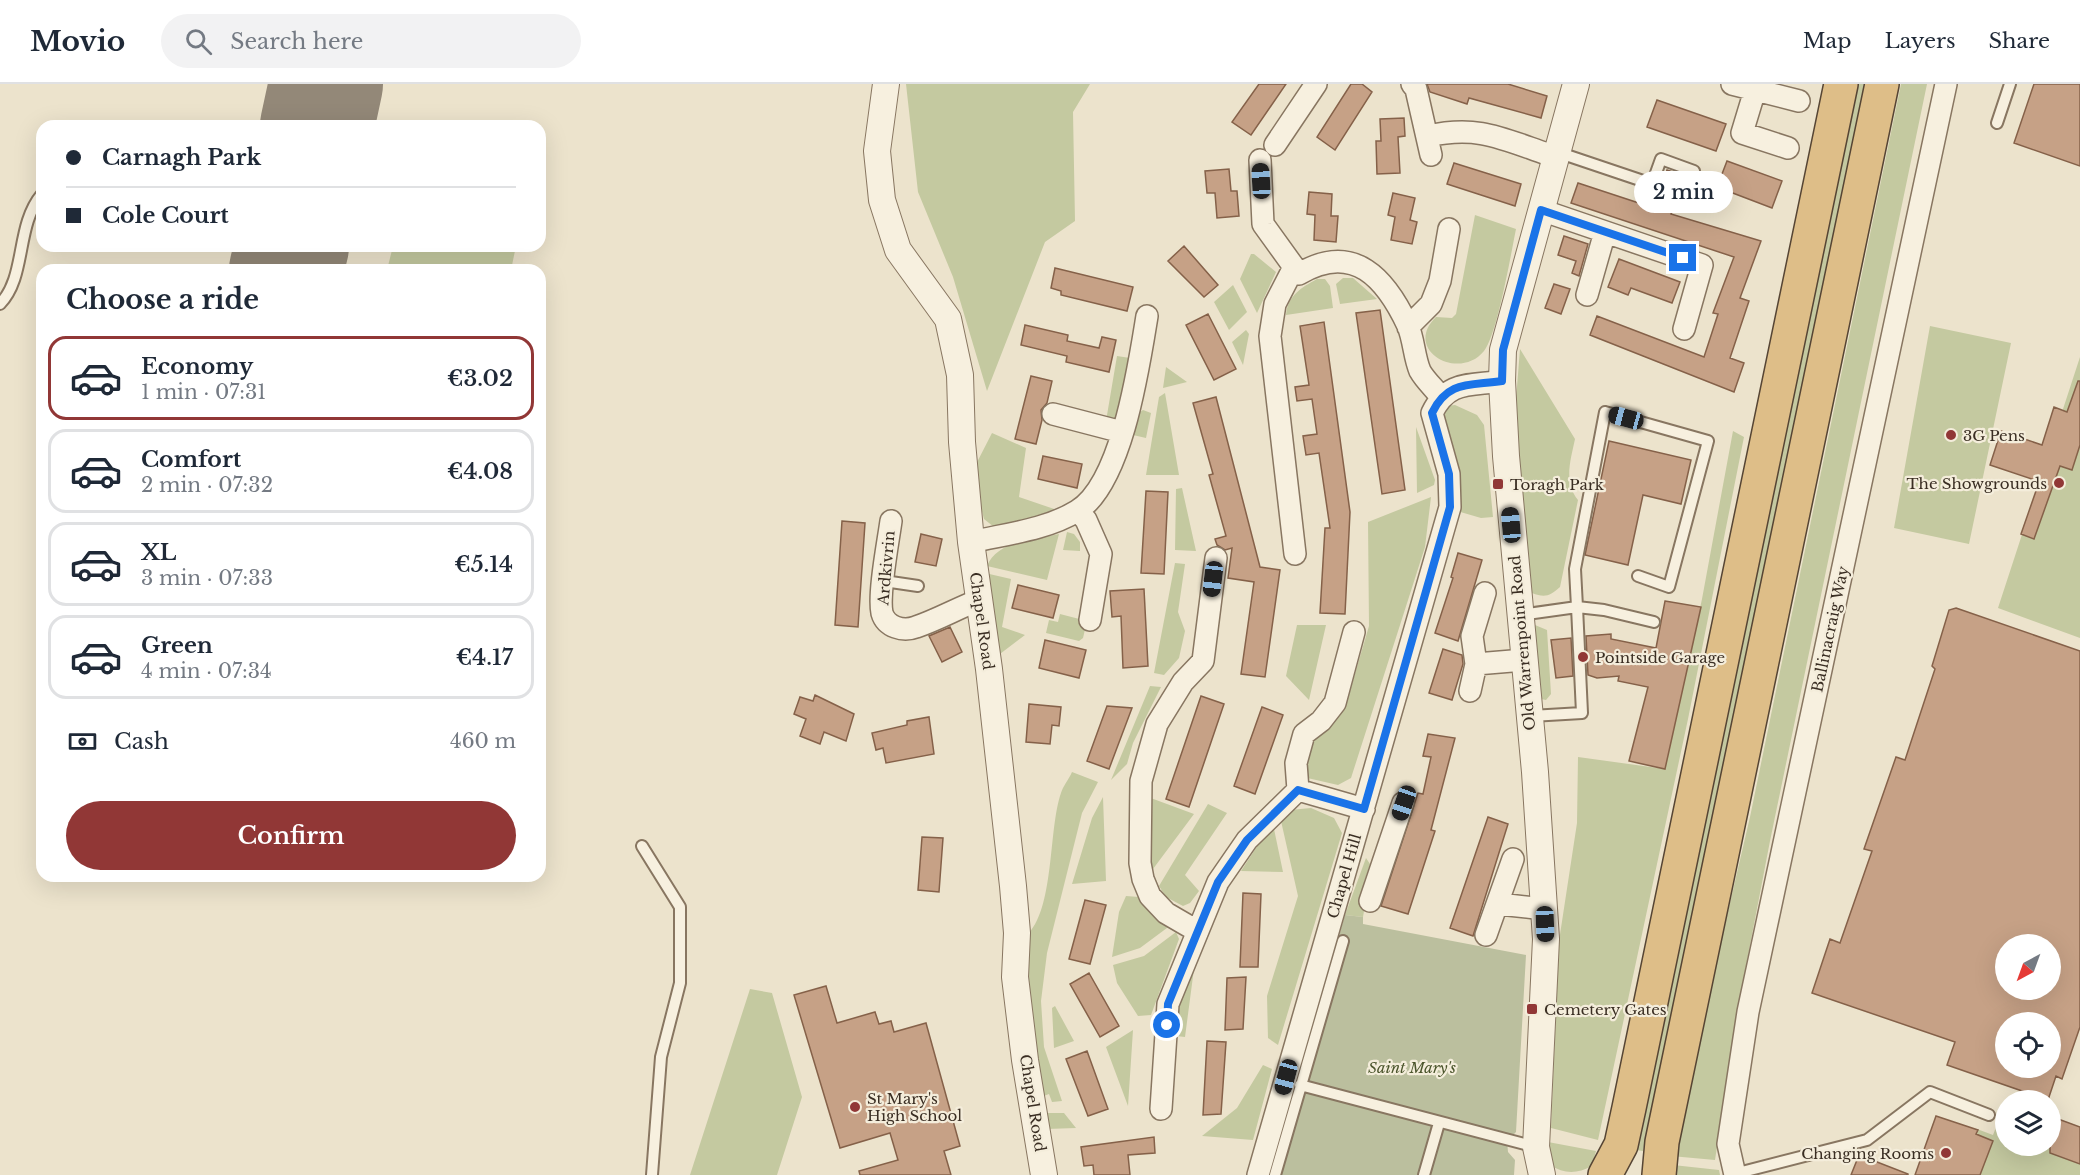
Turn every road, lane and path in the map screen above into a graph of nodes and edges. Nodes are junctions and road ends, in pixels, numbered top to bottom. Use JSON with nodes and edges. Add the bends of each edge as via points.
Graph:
{"nodes":[{"id":1,"x":886,"y":84,"type":"edge"},
{"id":2,"x":1316,"y":84,"type":"edge"},
{"id":3,"x":1412,"y":84,"type":"edge"},
{"id":4,"x":1576,"y":84,"type":"edge"},
{"id":5,"x":1732,"y":84,"type":"edge"},
{"id":6,"x":1841,"y":84,"type":"edge"},
{"id":7,"x":1882,"y":84,"type":"edge"},
{"id":8,"x":1946,"y":84,"type":"edge"},
{"id":9,"x":2010,"y":84,"type":"edge"},
{"id":10,"x":1755,"y":90,"type":"junction"},
{"id":11,"x":1799,"y":101,"type":"dead end"},
{"id":12,"x":1997,"y":123,"type":"dead end"},
{"id":13,"x":1788,"y":148,"type":"dead end"},
{"id":14,"x":1556,"y":151,"type":"junction"},
{"id":15,"x":1686,"y":196,"type":"dead end"},
{"id":16,"x":36,"y":203,"type":"edge"},
{"id":17,"x":1541,"y":210,"type":"junction"},
{"id":18,"x":1449,"y":229,"type":"dead end"},
{"id":19,"x":1605,"y":232,"type":"junction"},
{"id":20,"x":1294,"y":267,"type":"junction"},
{"id":21,"x":1587,"y":295,"type":"dead end"},
{"id":22,"x":0,"y":304,"type":"edge"},
{"id":23,"x":1147,"y":316,"type":"dead end"},
{"id":24,"x":1408,"y":327,"type":"junction"},
{"id":25,"x":1684,"y":329,"type":"dead end"},
{"id":26,"x":1502,"y":381,"type":"junction"},
{"id":27,"x":1440,"y":396,"type":"junction"},
{"id":28,"x":1053,"y":414,"type":"dead end"},
{"id":29,"x":1122,"y":432,"type":"junction"},
{"id":30,"x":1078,"y":511,"type":"junction"},
{"id":31,"x":891,"y":521,"type":"dead end"},
{"id":32,"x":971,"y":542,"type":"junction"},
{"id":33,"x":1295,"y":554,"type":"dead end"},
{"id":34,"x":1216,"y":558,"type":"dead end"},
{"id":35,"x":1638,"y":576,"type":"dead end"},
{"id":36,"x":884,"y":581,"type":"junction"},
{"id":37,"x":918,"y":586,"type":"dead end"},
{"id":38,"x":1485,"y":593,"type":"dead end"},
{"id":39,"x":979,"y":600,"type":"junction"},
{"id":40,"x":1577,"y":607,"type":"junction"},
{"id":41,"x":1520,"y":615,"type":"junction"},
{"id":42,"x":1090,"y":620,"type":"dead end"},
{"id":43,"x":1654,"y":622,"type":"dead end"},
{"id":44,"x":1354,"y":632,"type":"dead end"},
{"id":45,"x":1524,"y":660,"type":"junction"},
{"id":46,"x":1476,"y":664,"type":"junction"},
{"id":47,"x":1470,"y":691,"type":"dead end"},
{"id":48,"x":1530,"y":716,"type":"junction"},
{"id":49,"x":1298,"y":790,"type":"junction"},
{"id":50,"x":1404,"y":803,"type":"dead end"},
{"id":51,"x":1364,"y":809,"type":"junction"},
{"id":52,"x":1355,"y":841,"type":"junction"},
{"id":53,"x":642,"y":846,"type":"dead end"},
{"id":54,"x":1386,"y":854,"type":"junction"},
{"id":55,"x":1513,"y":859,"type":"dead end"},
{"id":56,"x":1370,"y":901,"type":"dead end"},
{"id":57,"x":1499,"y":903,"type":"junction"},
{"id":58,"x":1544,"y":909,"type":"junction"},
{"id":59,"x":1197,"y":931,"type":"junction"},
{"id":60,"x":1486,"y":935,"type":"dead end"},
{"id":61,"x":1343,"y":941,"type":"dead end"},
{"id":62,"x":1300,"y":1085,"type":"junction"},
{"id":63,"x":1161,"y":1108,"type":"dead end"},
{"id":64,"x":1989,"y":1115,"type":"dead end"},
{"id":65,"x":1439,"y":1123,"type":"junction"},
{"id":66,"x":1536,"y":1147,"type":"junction"},
{"id":67,"x":1734,"y":1174,"type":"edge"},
{"id":68,"x":652,"y":1175,"type":"edge"},
{"id":69,"x":1044,"y":1175,"type":"edge"},
{"id":70,"x":1258,"y":1175,"type":"edge"},
{"id":71,"x":1275,"y":1175,"type":"edge"},
{"id":72,"x":1424,"y":1175,"type":"edge"},
{"id":73,"x":1542,"y":1175,"type":"edge"},
{"id":74,"x":1605,"y":1175,"type":"edge"},
{"id":75,"x":1659,"y":1175,"type":"edge"}],
"edges":[{"from":1,"to":32,"type":"street","name":"Chapel Road","via":[[877,151],[882,200],[898,250],[948,319],[960,375]]},
{"from":2,"to":20,"type":"street","via":[[1267,153],[1263,224]]},
{"from":3,"to":14,"type":"street","via":[[1429,145],[1454,130],[1480,131],[1546,154]]},
{"from":4,"to":14,"type":"street","name":"Old Warrenpoint Road"},
{"from":5,"to":10,"type":"street"},
{"from":6,"to":74,"type":"highway","via":[[1627,1118],[1621,1145]]},
{"from":7,"to":75,"type":"highway","via":[[1662,1142]]},
{"from":8,"to":67,"type":"street","name":"Ballinacraig Way","via":[[1748,1012],[1728,1144]]},
{"from":9,"to":12,"type":"lane"},
{"from":10,"to":11,"type":"street"},
{"from":10,"to":13,"type":"street","via":[[1742,133]]},
{"from":14,"to":15,"type":"lane","via":[[1652,184],[1661,159],[1694,171]]},
{"from":14,"to":17,"type":"street","name":"Old Warrenpoint Road"},
{"from":16,"to":22,"type":"lane","via":[[28,214],[10,294]]},
{"from":17,"to":19,"type":"street"},
{"from":17,"to":26,"type":"street","name":"Old Warrenpoint Road","via":[[1503,350]]},
{"from":18,"to":24,"type":"street","via":[[1440,281],[1431,304]]},
{"from":19,"to":21,"type":"street"},
{"from":19,"to":25,"type":"street","via":[[1702,265]]},
{"from":20,"to":24,"type":"street","via":[[1299,274],[1337,262],[1365,267],[1382,281]]},
{"from":20,"to":33,"type":"street","via":[[1275,304],[1270,336]]},
{"from":23,"to":29,"type":"street","via":[[1132,405]]},
{"from":24,"to":27,"type":"street","via":[[1420,371]]},
{"from":26,"to":27,"type":"street","via":[[1461,386]]},
{"from":26,"to":41,"type":"street","name":"Old Warrenpoint Road"},
{"from":27,"to":51,"type":"street","name":"Chapel Hill","via":[[1432,413],[1449,474],[1450,507]]},
{"from":28,"to":29,"type":"street"},
{"from":29,"to":30,"type":"street","via":[[1096,493]]},
{"from":30,"to":32,"type":"street","via":[[1048,524]]},
{"from":30,"to":42,"type":"street","via":[[1101,554]]},
{"from":31,"to":36,"type":"street","name":"Ardkivrin"},
{"from":32,"to":39,"type":"street","name":"Chapel Road"},
{"from":34,"to":59,"type":"street","via":[[1203,661],[1183,682],[1157,724],[1141,791],[1140,863],[1150,896],[1166,913]]},
{"from":35,"to":40,"type":"lane","via":[[1669,587],[1708,441],[1605,412],[1575,569]]},
{"from":36,"to":37,"type":"lane"},
{"from":36,"to":39,"type":"street","name":"Ardkivrin","via":[[882,612],[888,623],[900,629],[915,628]]},
{"from":38,"to":46,"type":"street","via":[[1472,636]]},
{"from":39,"to":69,"type":"street","name":"Chapel Road","via":[[1013,886],[1015,978]]},
{"from":40,"to":41,"type":"lane"},
{"from":40,"to":43,"type":"lane"},
{"from":40,"to":48,"type":"lane","via":[[1582,713]]},
{"from":41,"to":45,"type":"street","name":"Old Warrenpoint Road"},
{"from":44,"to":49,"type":"street","via":[[1335,703],[1304,734],[1296,763]]},
{"from":45,"to":46,"type":"street"},
{"from":45,"to":48,"type":"street","name":"Old Warrenpoint Road"},
{"from":46,"to":47,"type":"street"},
{"from":48,"to":58,"type":"street","name":"Old Warrenpoint Road"},
{"from":49,"to":51,"type":"street"},
{"from":49,"to":59,"type":"street","via":[[1247,840],[1218,882]]},
{"from":50,"to":54,"type":"street"},
{"from":51,"to":52,"type":"street","name":"Chapel Hill"},
{"from":52,"to":54,"type":"street"},
{"from":52,"to":70,"type":"street","name":"Chapel Hill"},
{"from":53,"to":68,"type":"lane","via":[[680,907],[680,983],[661,1057]]},
{"from":54,"to":56,"type":"street"},
{"from":55,"to":57,"type":"street"},
{"from":57,"to":58,"type":"street"},
{"from":57,"to":60,"type":"street"},
{"from":58,"to":66,"type":"street","name":"Old Warrenpoint Road"},
{"from":59,"to":63,"type":"street","via":[[1168,1004]]},
{"from":61,"to":62,"type":"lane"},
{"from":62,"to":65,"type":"lane"},
{"from":62,"to":71,"type":"lane"},
{"from":64,"to":67,"type":"lane","via":[[1930,1092],[1867,1140]]},
{"from":65,"to":66,"type":"lane"},
{"from":65,"to":72,"type":"lane"},
{"from":66,"to":73,"type":"street","name":"Old Warrenpoint Road"}]}
